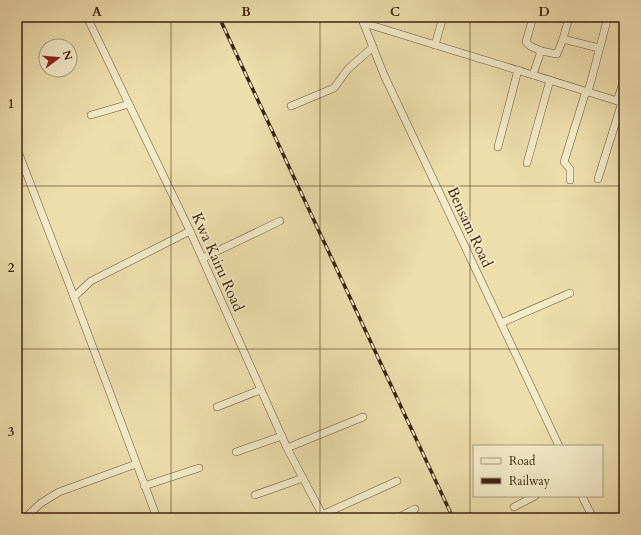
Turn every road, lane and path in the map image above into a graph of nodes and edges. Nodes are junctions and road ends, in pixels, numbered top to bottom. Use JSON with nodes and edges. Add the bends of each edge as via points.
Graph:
{"nodes":[{"id":1,"x":86,"y":17,"type":"edge"},
{"id":2,"x":443,"y":17,"type":"edge"},
{"id":3,"x":533,"y":17,"type":"edge"},
{"id":4,"x":569,"y":17,"type":"edge"},
{"id":5,"x":608,"y":17,"type":"edge"},
{"id":6,"x":362,"y":20,"type":"edge"},
{"id":7,"x":563,"y":39,"type":"junction"},
{"id":8,"x":435,"y":45,"type":"junction"},
{"id":9,"x":373,"y":47,"type":"junction"},
{"id":10,"x":599,"y":48,"type":"junction"},
{"id":11,"x":541,"y":51,"type":"junction"},
{"id":12,"x":518,"y":70,"type":"junction"},
{"id":13,"x":533,"y":75,"type":"junction"},
{"id":14,"x":550,"y":80,"type":"junction"},
{"id":15,"x":624,"y":80,"type":"edge"},
{"id":16,"x":587,"y":92,"type":"junction"},
{"id":17,"x":621,"y":102,"type":"edge"},
{"id":18,"x":129,"y":104,"type":"junction"},
{"id":19,"x":291,"y":106,"type":"dead end"},
{"id":20,"x":91,"y":115,"type":"dead end"},
{"id":21,"x":498,"y":147,"type":"dead end"},
{"id":22,"x":17,"y":149,"type":"edge"},
{"id":23,"x":527,"y":163,"type":"dead end"},
{"id":24,"x":598,"y":179,"type":"dead end"},
{"id":25,"x":570,"y":180,"type":"dead end"},
{"id":26,"x":280,"y":221,"type":"dead end"},
{"id":27,"x":190,"y":231,"type":"junction"},
{"id":28,"x":203,"y":258,"type":"junction"},
{"id":29,"x":570,"y":293,"type":"dead end"},
{"id":30,"x":74,"y":297,"type":"junction"},
{"id":31,"x":501,"y":322,"type":"junction"},
{"id":32,"x":260,"y":390,"type":"junction"},
{"id":33,"x":217,"y":407,"type":"dead end"},
{"id":34,"x":363,"y":417,"type":"dead end"},
{"id":35,"x":282,"y":436,"type":"junction"},
{"id":36,"x":558,"y":445,"type":"edge"},
{"id":37,"x":287,"y":448,"type":"junction"},
{"id":38,"x":236,"y":452,"type":"dead end"},
{"id":39,"x":136,"y":464,"type":"junction"},
{"id":40,"x":199,"y":468,"type":"dead end"},
{"id":41,"x":303,"y":478,"type":"junction"},
{"id":42,"x":397,"y":481,"type":"dead end"},
{"id":43,"x":144,"y":486,"type":"junction"},
{"id":44,"x":255,"y":496,"type":"dead end"},
{"id":45,"x":533,"y":497,"type":"edge"},
{"id":46,"x":582,"y":497,"type":"edge"},
{"id":47,"x":514,"y":507,"type":"dead end"},
{"id":48,"x":415,"y":509,"type":"dead end"},
{"id":49,"x":323,"y":517,"type":"edge"},
{"id":50,"x":25,"y":518,"type":"edge"},
{"id":51,"x":156,"y":518,"type":"edge"},
{"id":52,"x":315,"y":518,"type":"edge"},
{"id":53,"x":397,"y":518,"type":"edge"},
{"id":54,"x":593,"y":518,"type":"edge"}],
"edges":[{"from":1,"to":18,"type":"street","name":"Kwa Kairu Road"},
{"from":2,"to":8,"type":"street"},
{"from":3,"to":11,"type":"street","via":[[526,42]]},
{"from":4,"to":7,"type":"street"},
{"from":5,"to":10,"type":"street"},
{"from":6,"to":8,"type":"street"},
{"from":6,"to":9,"type":"street","name":"Bensam Road"},
{"from":7,"to":10,"type":"street"},
{"from":7,"to":11,"type":"street","via":[[557,54]]},
{"from":8,"to":12,"type":"street"},
{"from":9,"to":19,"type":"street","via":[[348,70],[334,88]]},
{"from":9,"to":31,"type":"street","name":"Bensam Road"},
{"from":10,"to":16,"type":"street"},
{"from":11,"to":13,"type":"street"},
{"from":12,"to":13,"type":"street"},
{"from":12,"to":21,"type":"street"},
{"from":13,"to":14,"type":"street"},
{"from":14,"to":16,"type":"street"},
{"from":14,"to":23,"type":"street"},
{"from":15,"to":17,"type":"street"},
{"from":16,"to":17,"type":"street"},
{"from":16,"to":25,"type":"street","via":[[564,162],[570,169]]},
{"from":17,"to":24,"type":"street"},
{"from":18,"to":20,"type":"street"},
{"from":18,"to":27,"type":"street","name":"Kwa Kairu Road"},
{"from":22,"to":30,"type":"street"},
{"from":26,"to":28,"type":"street"},
{"from":27,"to":28,"type":"street","name":"Kwa Kairu Road"},
{"from":27,"to":30,"type":"street","via":[[91,282]]},
{"from":28,"to":32,"type":"street","name":"Kwa Kairu Road"},
{"from":29,"to":31,"type":"street"},
{"from":30,"to":39,"type":"street"},
{"from":31,"to":36,"type":"street","name":"Bensam Road"},
{"from":32,"to":33,"type":"street"},
{"from":32,"to":35,"type":"street","name":"Kwa Kairu Road"},
{"from":34,"to":37,"type":"street"},
{"from":35,"to":37,"type":"street","name":"Kwa Kairu Road"},
{"from":35,"to":38,"type":"street"},
{"from":37,"to":41,"type":"street","name":"Kwa Kairu Road"},
{"from":39,"to":43,"type":"street"},
{"from":39,"to":50,"type":"street","via":[[59,492],[41,503]]},
{"from":40,"to":43,"type":"street"},
{"from":41,"to":44,"type":"street"},
{"from":41,"to":49,"type":"street","name":"Kwa Kairu Road"},
{"from":42,"to":49,"type":"street"},
{"from":43,"to":51,"type":"street"},
{"from":45,"to":47,"type":"street"},
{"from":46,"to":54,"type":"street"},
{"from":48,"to":53,"type":"street"},
{"from":49,"to":52,"type":"street"}]}
